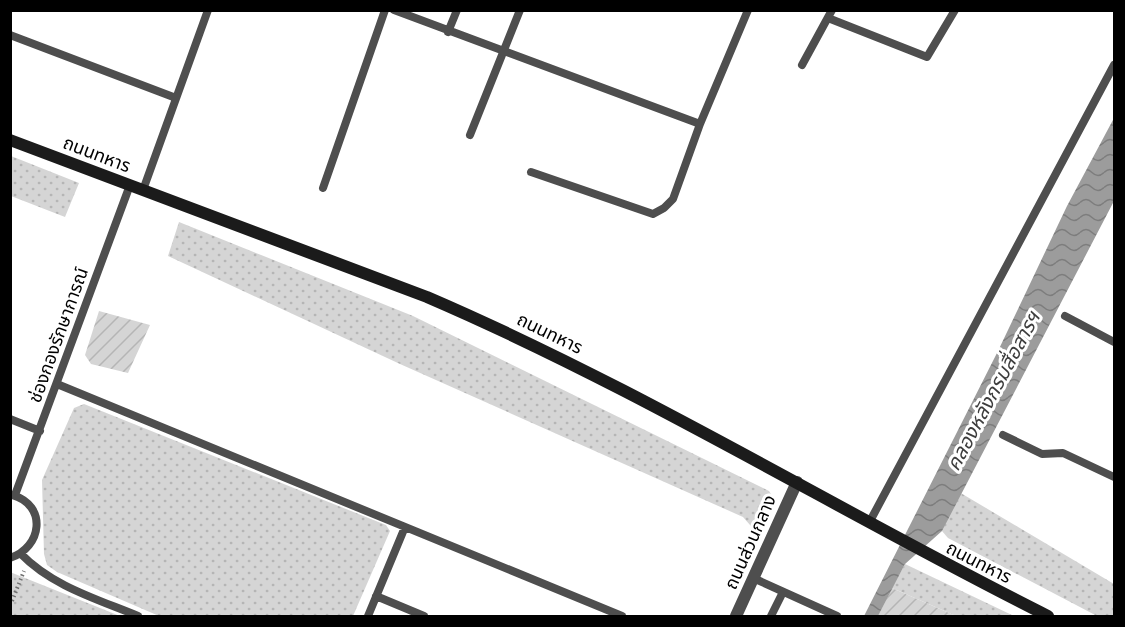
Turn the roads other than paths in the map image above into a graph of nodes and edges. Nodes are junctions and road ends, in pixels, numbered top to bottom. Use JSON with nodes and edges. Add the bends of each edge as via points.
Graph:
{"nodes":[{"id":1,"x":208,"y":10,"type":"edge"},
{"id":2,"x":385,"y":10,"type":"edge"},
{"id":3,"x":394,"y":10,"type":"edge"},
{"id":4,"x":457,"y":10,"type":"edge"},
{"id":5,"x":520,"y":10,"type":"edge"},
{"id":6,"x":747,"y":10,"type":"edge"},
{"id":7,"x":955,"y":10,"type":"edge"},
{"id":8,"x":830,"y":14,"type":"edge"},
{"id":9,"x":448,"y":32,"type":"junction"},
{"id":10,"x":10,"y":35,"type":"edge"},
{"id":11,"x":503,"y":53,"type":"junction"},
{"id":12,"x":802,"y":65,"type":"dead end"},
{"id":13,"x":1114,"y":65,"type":"edge"},
{"id":14,"x":176,"y":98,"type":"junction"},
{"id":15,"x":700,"y":124,"type":"junction"},
{"id":16,"x":470,"y":135,"type":"dead end"},
{"id":17,"x":10,"y":140,"type":"edge"},
{"id":18,"x":531,"y":172,"type":"dead end"},
{"id":19,"x":130,"y":185,"type":"junction"},
{"id":20,"x":323,"y":188,"type":"dead end"},
{"id":21,"x":143,"y":190,"type":"junction"},
{"id":22,"x":1065,"y":316,"type":"dead end"},
{"id":23,"x":1114,"y":342,"type":"edge"},
{"id":24,"x":57,"y":384,"type":"junction"},
{"id":25,"x":10,"y":419,"type":"edge"},
{"id":26,"x":40,"y":431,"type":"junction"},
{"id":27,"x":1003,"y":435,"type":"dead end"},
{"id":28,"x":1114,"y":477,"type":"edge"},
{"id":29,"x":797,"y":482,"type":"junction"},
{"id":30,"x":13,"y":495,"type":"edge"},
{"id":31,"x":869,"y":523,"type":"junction"},
{"id":32,"x":405,"y":527,"type":"junction"},
{"id":33,"x":21,"y":554,"type":"junction"},
{"id":34,"x":10,"y":558,"type":"edge"},
{"id":35,"x":753,"y":578,"type":"junction"},
{"id":36,"x":783,"y":592,"type":"junction"},
{"id":37,"x":376,"y":596,"type":"junction"},
{"id":38,"x":138,"y":616,"type":"edge"},
{"id":39,"x":368,"y":616,"type":"edge"},
{"id":40,"x":424,"y":616,"type":"edge"},
{"id":41,"x":622,"y":616,"type":"edge"},
{"id":42,"x":736,"y":616,"type":"edge"},
{"id":43,"x":771,"y":616,"type":"edge"},
{"id":44,"x":837,"y":616,"type":"edge"},
{"id":45,"x":1048,"y":616,"type":"edge"}],
"edges":[{"from":1,"to":14,"type":"lane"},
{"from":2,"to":20,"type":"lane"},
{"from":3,"to":9,"type":"lane"},
{"from":4,"to":9,"type":"lane"},
{"from":5,"to":11,"type":"lane"},
{"from":6,"to":15,"type":"lane"},
{"from":7,"to":8,"type":"lane","via":[[927,57]]},
{"from":8,"to":12,"type":"lane"},
{"from":9,"to":11,"type":"lane"},
{"from":10,"to":14,"type":"lane"},
{"from":11,"to":15,"type":"lane"},
{"from":11,"to":16,"type":"lane"},
{"from":13,"to":31,"type":"lane"},
{"from":14,"to":21,"type":"lane"},
{"from":15,"to":18,"type":"lane","via":[[673,199],[653,214]]},
{"from":17,"to":19,"type":"main road","name":"ถนนทหาร"},
{"from":19,"to":21,"type":"main road","name":"ถนนทหาร"},
{"from":19,"to":24,"type":"lane","name":"ช่องกองรักษาการณ์"},
{"from":21,"to":29,"type":"main road","name":"ถนนทหาร","via":[[492,325]]},
{"from":22,"to":23,"type":"lane"},
{"from":24,"to":26,"type":"lane","name":"ช่องกองรักษาการณ์"},
{"from":24,"to":32,"type":"lane"},
{"from":25,"to":26,"type":"lane"},
{"from":26,"to":30,"type":"lane","name":"ช่องกองรักษาการณ์"},
{"from":27,"to":28,"type":"lane","via":[[1042,454],[1063,453]]},
{"from":29,"to":31,"type":"main road","name":"ถนนทหาร"},
{"from":29,"to":35,"type":"street","name":"ถนนส่วนกลาง"},
{"from":30,"to":33,"type":"lane","via":[[33,508],[37,518],[35,539]]},
{"from":31,"to":45,"type":"main road","name":"ถนนทหาร"},
{"from":32,"to":37,"type":"lane"},
{"from":32,"to":41,"type":"lane"},
{"from":33,"to":34,"type":"lane"},
{"from":33,"to":38,"type":"lane","via":[[39,573]]},
{"from":35,"to":36,"type":"lane"},
{"from":35,"to":42,"type":"street","name":"ถนนส่วนกลาง"},
{"from":36,"to":43,"type":"lane"},
{"from":36,"to":44,"type":"lane"},
{"from":37,"to":39,"type":"lane"},
{"from":37,"to":40,"type":"lane"}]}
